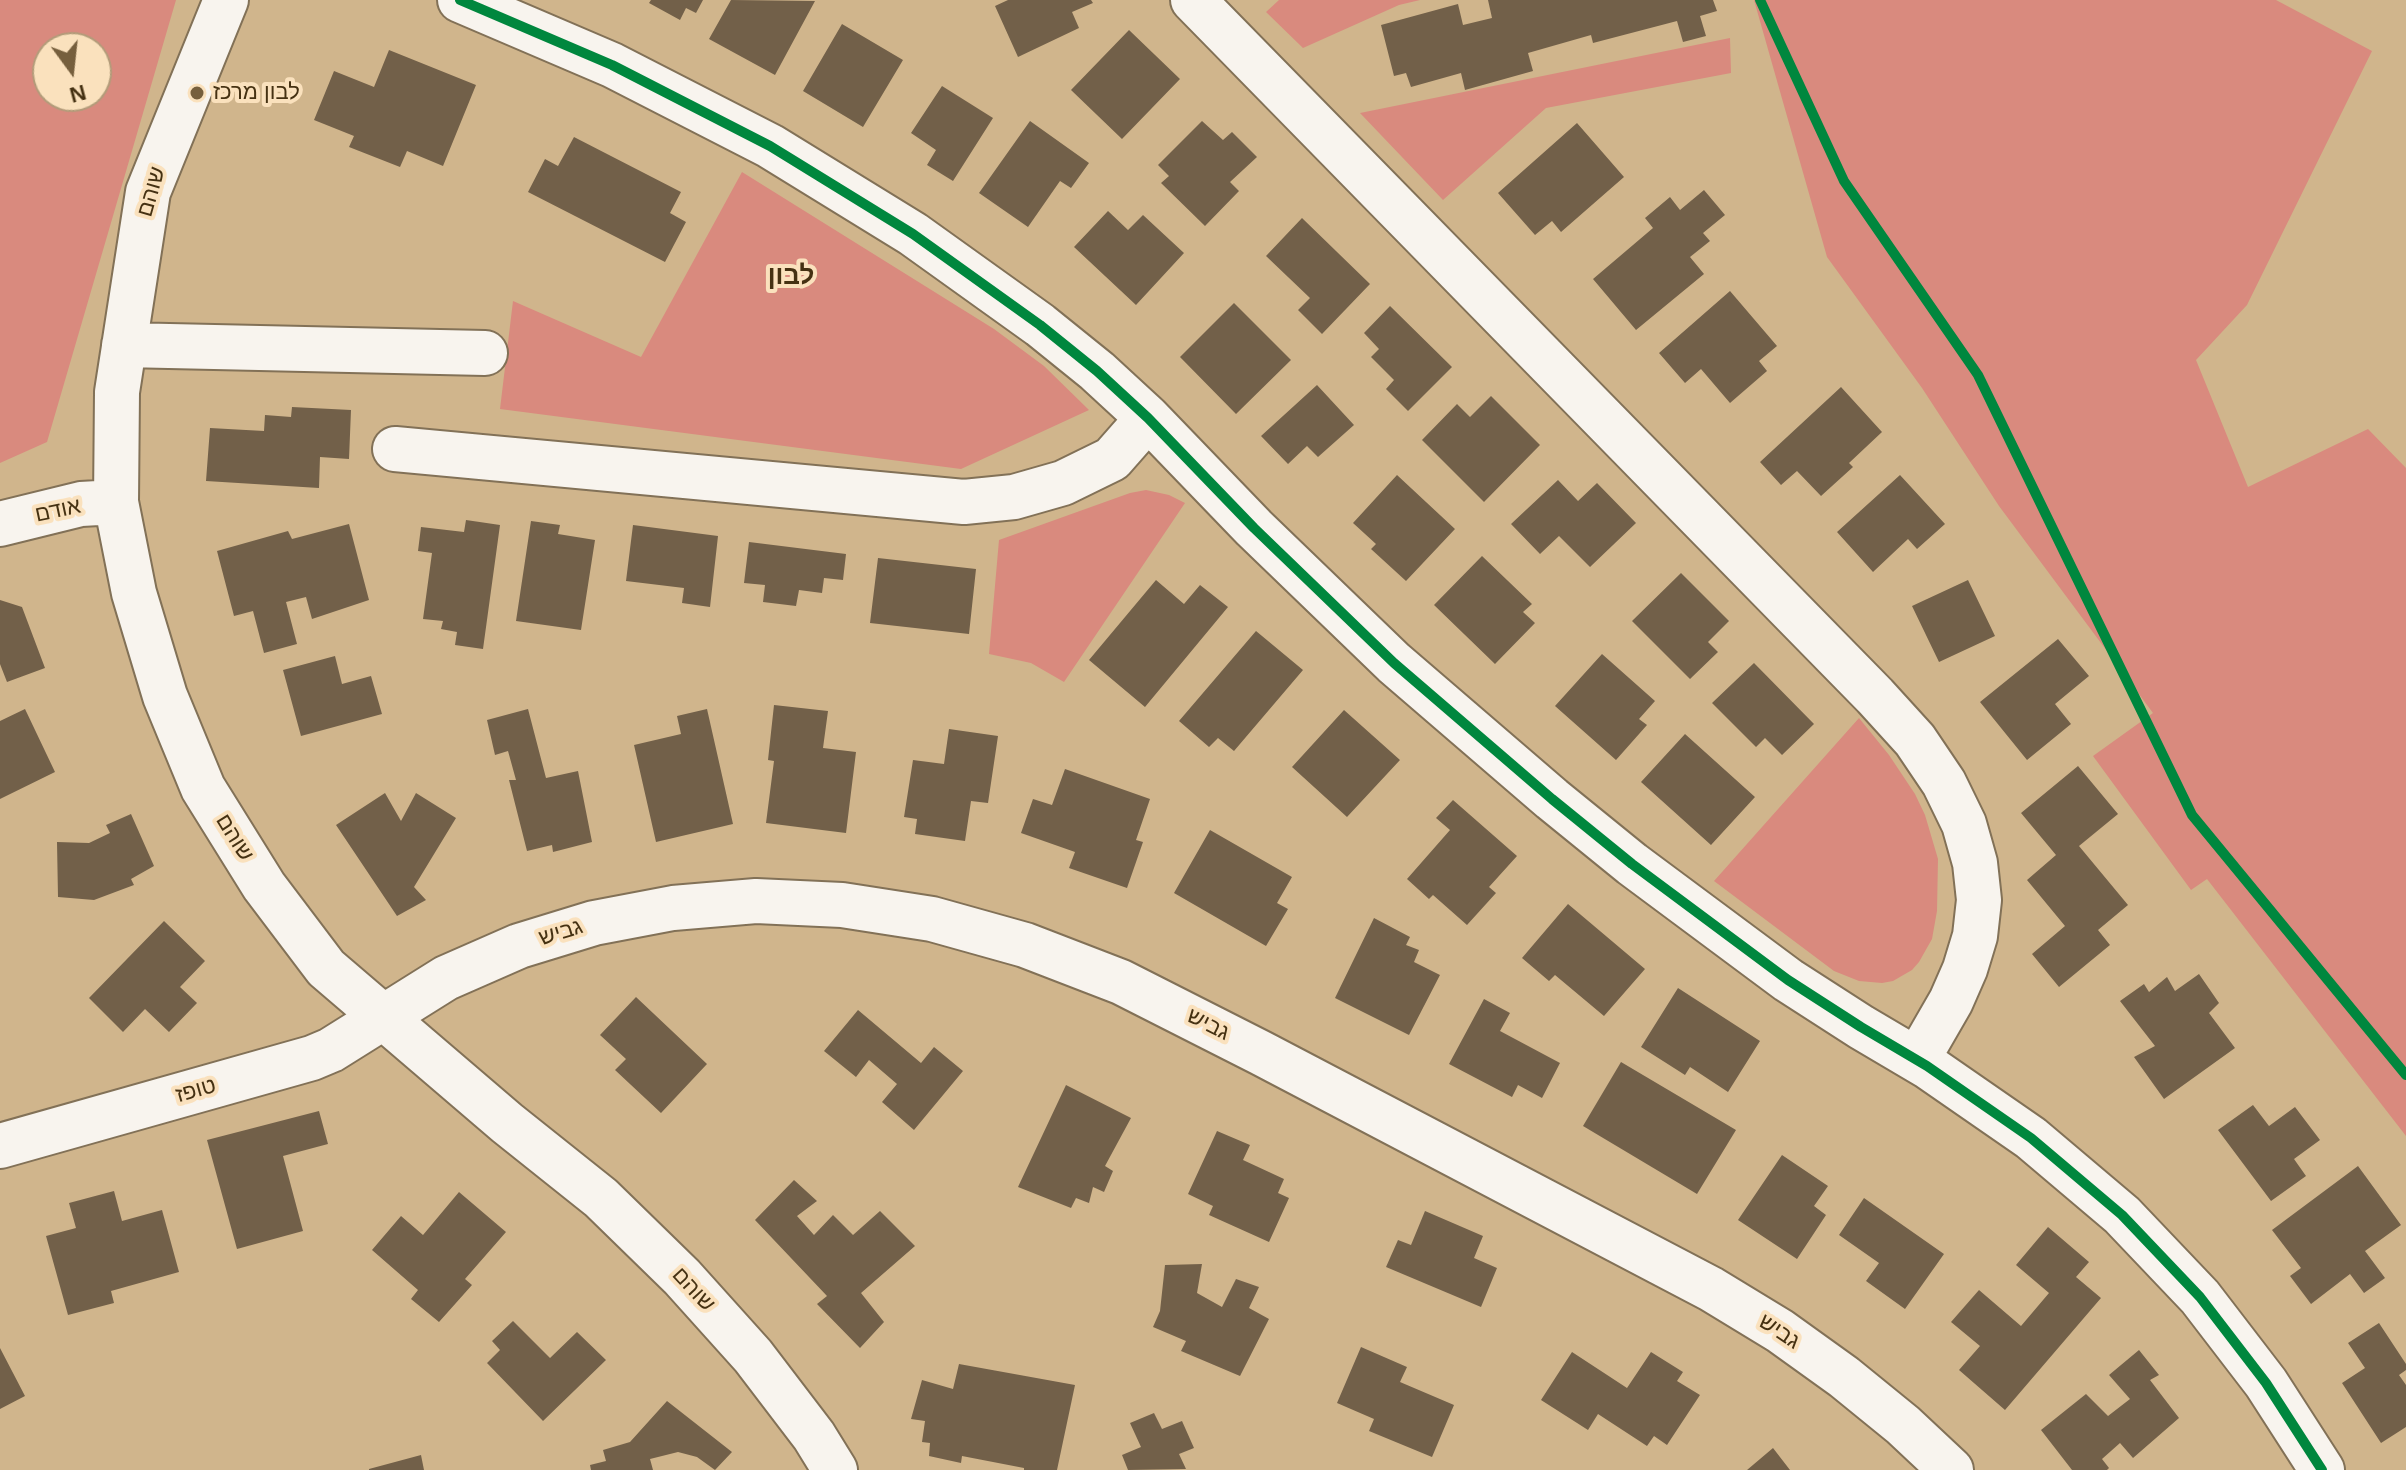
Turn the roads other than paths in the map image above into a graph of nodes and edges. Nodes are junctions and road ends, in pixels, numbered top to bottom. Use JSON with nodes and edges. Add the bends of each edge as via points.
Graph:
{"nodes":[{"id":1,"x":226,"y":0,"type":"edge"},
{"id":2,"x":460,"y":0,"type":"edge"},
{"id":3,"x":1193,"y":0,"type":"edge"},
{"id":4,"x":124,"y":345,"type":"junction"},
{"id":5,"x":485,"y":353,"type":"dead end"},
{"id":6,"x":1148,"y":418,"type":"junction"},
{"id":7,"x":395,"y":449,"type":"dead end"},
{"id":8,"x":116,"y":502,"type":"junction"},
{"id":9,"x":0,"y":524,"type":"edge"},
{"id":10,"x":384,"y":1017,"type":"junction"},
{"id":11,"x":1917,"y":1060,"type":"junction"},
{"id":12,"x":0,"y":1146,"type":"edge"},
{"id":13,"x":835,"y":1470,"type":"edge"},
{"id":14,"x":1951,"y":1470,"type":"edge"},
{"id":15,"x":2322,"y":1470,"type":"edge"}],
"edges":[{"from":1,"to":4,"type":"street","name":"שוהם","via":[[148,192]]},
{"from":2,"to":6,"type":"street","via":[[693,105],[844,189],[979,279]]},
{"from":3,"to":11,"type":"street","via":[[1915,740],[1964,824],[1979,900],[1965,969]]},
{"from":4,"to":5,"type":"street"},
{"from":4,"to":8,"type":"street","name":"שוהם","via":[[117,392]]},
{"from":6,"to":7,"type":"street","via":[[1112,459],[1063,483],[1014,497],[964,502]]},
{"from":6,"to":11,"type":"street","via":[[1321,595],[1552,799],[1788,980]]},
{"from":8,"to":9,"type":"street","name":"אודם","via":[[81,504]]},
{"from":8,"to":10,"type":"street","name":"שוהם","via":[[134,593],[165,696],[203,788],[264,886],[326,968]]},
{"from":10,"to":12,"type":"street","name":"טופז","via":[[331,1050],[302,1061]]},
{"from":10,"to":13,"type":"street","name":"שוהם","via":[[601,1198],[682,1277],[753,1356]]},
{"from":10,"to":14,"type":"street","name":"גביש","via":[[446,978],[519,946],[594,923],[673,908],[756,901],[842,905],[932,919],[1025,945],[1121,982],[1222,1032],[1711,1289],[1844,1377]]},
{"from":11,"to":15,"type":"street","via":[[2031,1138],[2122,1215],[2200,1297],[2266,1383]]}]}
